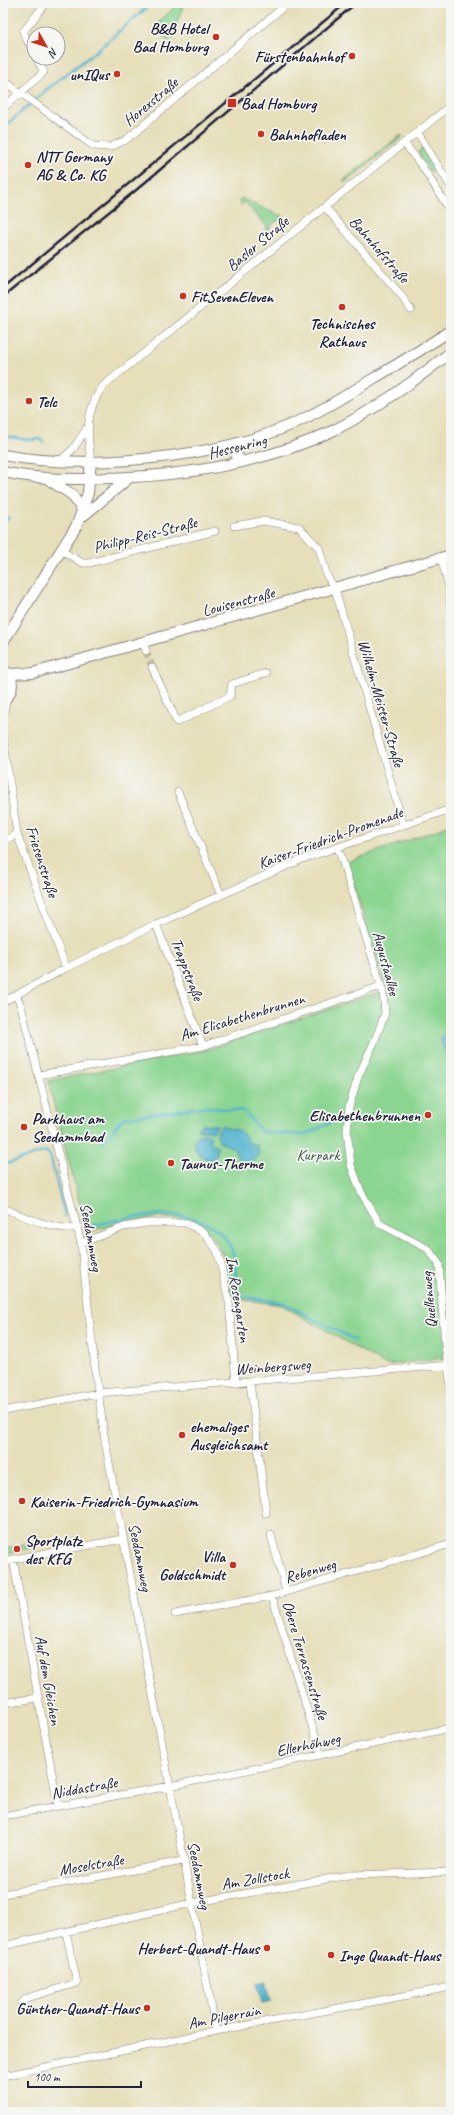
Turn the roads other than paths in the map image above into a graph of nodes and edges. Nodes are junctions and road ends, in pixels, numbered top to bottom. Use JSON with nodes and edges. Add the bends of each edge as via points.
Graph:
{"nodes":[{"id":1,"x":46,"y":3,"type":"edge"},
{"id":2,"x":288,"y":3,"type":"edge"},
{"id":3,"x":28,"y":26,"type":"edge"},
{"id":4,"x":26,"y":28,"type":"edge"},
{"id":5,"x":26,"y":38,"type":"edge"},
{"id":6,"x":41,"y":66,"type":"edge"},
{"id":7,"x":3,"y":80,"type":"edge"},
{"id":8,"x":20,"y":93,"type":"junction"},
{"id":9,"x":451,"y":105,"type":"edge"},
{"id":10,"x":3,"y":108,"type":"edge"},
{"id":11,"x":418,"y":133,"type":"junction"},
{"id":12,"x":405,"y":144,"type":"junction"},
{"id":13,"x":441,"y":169,"type":"junction"},
{"id":14,"x":430,"y":178,"type":"junction"},
{"id":15,"x":451,"y":187,"type":"edge"},
{"id":16,"x":325,"y":207,"type":"junction"},
{"id":17,"x":451,"y":212,"type":"edge"},
{"id":18,"x":411,"y":310,"type":"dead end"},
{"id":19,"x":451,"y":330,"type":"edge"},
{"id":20,"x":451,"y":352,"type":"edge"},
{"id":21,"x":87,"y":428,"type":"junction"},
{"id":22,"x":235,"y":444,"type":"junction"},
{"id":23,"x":3,"y":455,"type":"edge"},
{"id":24,"x":61,"y":460,"type":"junction"},
{"id":25,"x":91,"y":461,"type":"junction"},
{"id":26,"x":241,"y":462,"type":"junction"},
{"id":27,"x":3,"y":472,"type":"edge"},
{"id":28,"x":129,"y":478,"type":"junction"},
{"id":29,"x":46,"y":479,"type":"junction"},
{"id":30,"x":90,"y":479,"type":"junction"},
{"id":31,"x":82,"y":514,"type":"junction"},
{"id":32,"x":234,"y":526,"type":"dead end"},
{"id":33,"x":215,"y":532,"type":"dead end"},
{"id":34,"x":62,"y":551,"type":"junction"},
{"id":35,"x":446,"y":557,"type":"edge"},
{"id":36,"x":335,"y":589,"type":"junction"},
{"id":37,"x":451,"y":609,"type":"edge"},
{"id":38,"x":3,"y":642,"type":"edge"},
{"id":39,"x":152,"y":667,"type":"tunnel mouth"},
{"id":40,"x":6,"y":672,"type":"edge"},
{"id":41,"x":33,"y":673,"type":"junction"},
{"id":42,"x":266,"y":673,"type":"dead end"},
{"id":43,"x":7,"y":696,"type":"edge"},
{"id":44,"x":3,"y":715,"type":"edge"},
{"id":45,"x":3,"y":734,"type":"edge"},
{"id":46,"x":178,"y":792,"type":"dead end"},
{"id":47,"x":451,"y":810,"type":"edge"},
{"id":48,"x":404,"y":824,"type":"junction"},
{"id":49,"x":17,"y":834,"type":"junction"},
{"id":50,"x":3,"y":841,"type":"edge"},
{"id":51,"x":338,"y":847,"type":"junction"},
{"id":52,"x":221,"y":895,"type":"junction"},
{"id":53,"x":156,"y":924,"type":"junction"},
{"id":54,"x":66,"y":968,"type":"junction"},
{"id":55,"x":381,"y":986,"type":"junction"},
{"id":56,"x":16,"y":995,"type":"junction"},
{"id":57,"x":3,"y":1002,"type":"edge"},
{"id":58,"x":203,"y":1046,"type":"junction"},
{"id":59,"x":39,"y":1075,"type":"junction"},
{"id":60,"x":349,"y":1107,"type":"joint"},
{"id":61,"x":3,"y":1208,"type":"edge"},
{"id":62,"x":78,"y":1227,"type":"junction"},
{"id":63,"x":81,"y":1243,"type":"junction"},
{"id":64,"x":450,"y":1365,"type":"edge"},
{"id":65,"x":250,"y":1382,"type":"junction"},
{"id":66,"x":236,"y":1383,"type":"junction"},
{"id":67,"x":451,"y":1387,"type":"edge"},
{"id":68,"x":98,"y":1393,"type":"junction"},
{"id":69,"x":3,"y":1411,"type":"edge"},
{"id":70,"x":266,"y":1513,"type":"dead end"},
{"id":71,"x":271,"y":1535,"type":"dead end"},
{"id":72,"x":123,"y":1539,"type":"junction"},
{"id":73,"x":451,"y":1544,"type":"edge"},
{"id":74,"x":13,"y":1559,"type":"junction"},
{"id":75,"x":3,"y":1561,"type":"edge"},
{"id":76,"x":286,"y":1591,"type":"junction"},
{"id":77,"x":272,"y":1596,"type":"junction"},
{"id":78,"x":175,"y":1614,"type":"dead end"},
{"id":79,"x":38,"y":1698,"type":"junction"},
{"id":80,"x":3,"y":1703,"type":"edge"},
{"id":81,"x":451,"y":1728,"type":"edge"},
{"id":82,"x":321,"y":1756,"type":"junction"},
{"id":83,"x":170,"y":1786,"type":"junction"},
{"id":84,"x":58,"y":1806,"type":"junction"},
{"id":85,"x":3,"y":1816,"type":"edge"},
{"id":86,"x":183,"y":1861,"type":"junction"},
{"id":87,"x":451,"y":1872,"type":"edge"},
{"id":88,"x":3,"y":1894,"type":"edge"},
{"id":89,"x":192,"y":1903,"type":"junction"},
{"id":90,"x":66,"y":1932,"type":"junction"},
{"id":91,"x":3,"y":1946,"type":"edge"},
{"id":92,"x":451,"y":1987,"type":"edge"},
{"id":93,"x":21,"y":2004,"type":"dead end"},
{"id":94,"x":216,"y":2031,"type":"junction"},
{"id":95,"x":3,"y":2076,"type":"edge"}],
"edges":[{"from":1,"to":3,"type":"street"},
{"from":2,"to":8,"type":"street","name":"Horexstraße","via":[[117,145],[101,148],[93,146]]},
{"from":4,"to":5,"type":"street","via":[[23,32]]},
{"from":6,"to":8,"type":"street","via":[[44,72]]},
{"from":7,"to":8,"type":"street","name":"Horexstraße"},
{"from":8,"to":10,"type":"street"},
{"from":9,"to":11,"type":"street","name":"Basler Straße"},
{"from":11,"to":12,"type":"street","name":"Basler Straße"},
{"from":11,"to":13,"type":"street"},
{"from":12,"to":14,"type":"street"},
{"from":12,"to":16,"type":"street","name":"Basler Straße"},
{"from":13,"to":14,"type":"street"},
{"from":13,"to":15,"type":"street"},
{"from":14,"to":17,"type":"street"},
{"from":16,"to":18,"type":"street","name":"Bahnhofstraße"},
{"from":16,"to":21,"type":"street","name":"Basler Straße","via":[[102,386],[93,401]]},
{"from":19,"to":22,"type":"street","name":"Hessenring","via":[[345,396],[298,421]]},
{"from":20,"to":26,"type":"street","name":"Hessenring","via":[[386,400],[344,425],[307,442]]},
{"from":21,"to":24,"type":"street","via":[[73,449]]},
{"from":21,"to":25,"type":"street","name":"Basler Straße"},
{"from":22,"to":25,"type":"street","name":"Hessenring","via":[[166,456]]},
{"from":22,"to":26,"type":"street","via":[[234,451]]},
{"from":23,"to":24,"type":"street","name":"Hessenring"},
{"from":24,"to":25,"type":"street","name":"Hessenring"},
{"from":25,"to":30,"type":"street"},
{"from":26,"to":28,"type":"street","name":"Hessenring","via":[[185,473]]},
{"from":27,"to":29,"type":"street","name":"Hessenring"},
{"from":28,"to":30,"type":"street","name":"Hessenring"},
{"from":28,"to":31,"type":"street"},
{"from":29,"to":30,"type":"street","name":"Hessenring"},
{"from":29,"to":31,"type":"street","via":[[71,494]]},
{"from":30,"to":31,"type":"street"},
{"from":31,"to":34,"type":"street"},
{"from":32,"to":36,"type":"street","via":[[273,521],[299,527],[319,548],[327,576]]},
{"from":33,"to":34,"type":"street","name":"Philipp-Reis-Straße","via":[[89,563],[83,563]]},
{"from":34,"to":38,"type":"street"},
{"from":35,"to":36,"type":"street","name":"Louisenstraße"},
{"from":35,"to":37,"type":"street"},
{"from":36,"to":41,"type":"street","name":"Louisenstraße","via":[[144,647]]},
{"from":36,"to":48,"type":"street","name":"Wilhelm-Meister-Straße"},
{"from":39,"to":42,"type":"street","via":[[177,722],[230,696],[232,684]]},
{"from":40,"to":41,"type":"street","name":"Louisenstraße"},
{"from":40,"to":43,"type":"street","via":[[12,679]]},
{"from":41,"to":43,"type":"street","name":"Louisenstraße"},
{"from":43,"to":44,"type":"street"},
{"from":45,"to":49,"type":"street","name":"Friesenstraße"},
{"from":46,"to":52,"type":"street"},
{"from":47,"to":48,"type":"street","name":"Kaiser-Friedrich-Promenade"},
{"from":48,"to":51,"type":"street","name":"Kaiser-Friedrich-Promenade"},
{"from":49,"to":50,"type":"street"},
{"from":49,"to":54,"type":"street","name":"Friesenstraße"},
{"from":51,"to":52,"type":"street","name":"Kaiser-Friedrich-Promenade","via":[[300,860]]},
{"from":51,"to":55,"type":"street","name":"Augustaallee"},
{"from":52,"to":53,"type":"street","name":"Kaiser-Friedrich-Promenade"},
{"from":53,"to":54,"type":"street","name":"Kaiser-Friedrich-Promenade"},
{"from":53,"to":58,"type":"street","name":"Trappstraße"},
{"from":54,"to":56,"type":"street","name":"Kaiser-Friedrich-Promenade"},
{"from":55,"to":58,"type":"street","name":"Am Elisabethenbrunnen"},
{"from":55,"to":60,"type":"street","name":"Augustaallee","via":[[385,1013],[358,1077]]},
{"from":56,"to":57,"type":"street","name":"Kaiser-Friedrich-Promenade"},
{"from":56,"to":59,"type":"street","name":"Seedammweg"},
{"from":58,"to":59,"type":"street","name":"Am Elisabethenbrunnen"},
{"from":59,"to":62,"type":"street","name":"Seedammweg"},
{"from":60,"to":64,"type":"street","name":"Quellenweg","via":[[347,1131],[351,1165],[361,1192],[380,1224],[428,1249],[439,1264]]},
{"from":61,"to":62,"type":"street","via":[[71,1230]]},
{"from":62,"to":63,"type":"street","name":"Seedammweg"},
{"from":63,"to":66,"type":"street","name":"Im Rosengarten","via":[[124,1227],[146,1223],[186,1223],[204,1233],[217,1250],[229,1302]]},
{"from":63,"to":68,"type":"street","name":"Seedammweg"},
{"from":64,"to":65,"type":"street","name":"Weinbergsweg"},
{"from":64,"to":67,"type":"street","name":"Quellenweg"},
{"from":65,"to":66,"type":"street","name":"Weinbergsweg"},
{"from":65,"to":70,"type":"street"},
{"from":66,"to":68,"type":"street","name":"Weinbergsweg"},
{"from":68,"to":69,"type":"street","name":"Weinbergsweg"},
{"from":68,"to":72,"type":"street","name":"Seedammweg"},
{"from":71,"to":76,"type":"street","name":"Obere Terrassenstraße"},
{"from":72,"to":74,"type":"street"},
{"from":72,"to":83,"type":"street","name":"Seedammweg"},
{"from":73,"to":76,"type":"street","name":"Rebenweg"},
{"from":74,"to":75,"type":"street"},
{"from":74,"to":79,"type":"street","name":"Auf dem Gleichen"},
{"from":76,"to":77,"type":"street","name":"Rebenweg"},
{"from":77,"to":78,"type":"street","name":"Rebenweg"},
{"from":77,"to":82,"type":"street","name":"Obere Terrassenstraße"},
{"from":79,"to":80,"type":"street"},
{"from":79,"to":84,"type":"street","name":"Auf dem Gleichen"},
{"from":81,"to":82,"type":"street","name":"Ellerhöhweg"},
{"from":82,"to":83,"type":"street","name":"Ellerhöhweg"},
{"from":83,"to":84,"type":"street","name":"Niddastraße"},
{"from":83,"to":86,"type":"street","name":"Seedammweg"},
{"from":84,"to":85,"type":"street","name":"Niddastraße"},
{"from":86,"to":88,"type":"street","name":"Moselstraße"},
{"from":86,"to":89,"type":"street","name":"Seedammweg"},
{"from":87,"to":89,"type":"street","name":"Am Zollstock","via":[[350,1875]]},
{"from":89,"to":90,"type":"street","name":"Am Zollstock"},
{"from":89,"to":94,"type":"street","name":"Seedammweg"},
{"from":90,"to":91,"type":"street","name":"Am Zollstock"},
{"from":90,"to":93,"type":"street","via":[[77,1983],[27,1998]]},
{"from":92,"to":94,"type":"street","name":"Am Pilgerrain"},
{"from":94,"to":95,"type":"street","name":"Am Pilgerrain"}]}
